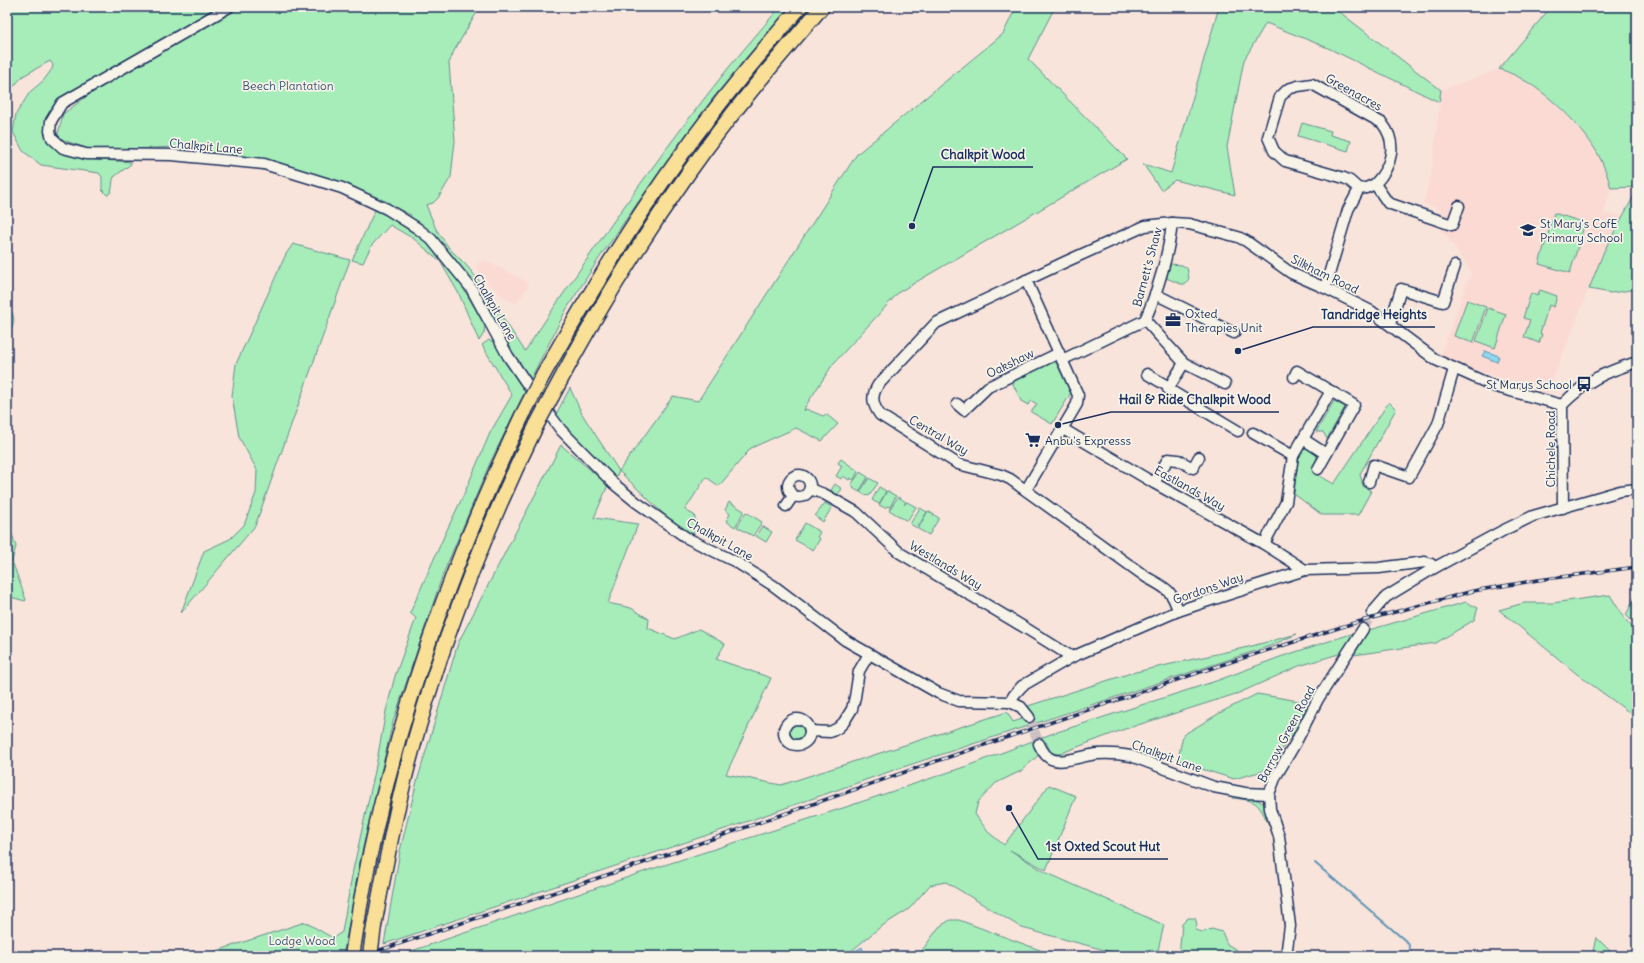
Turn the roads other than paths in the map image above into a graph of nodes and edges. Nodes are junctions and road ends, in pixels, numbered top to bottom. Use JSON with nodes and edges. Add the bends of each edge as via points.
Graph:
{"nodes":[{"id":1,"x":228,"y":7,"type":"edge"},
{"id":2,"x":800,"y":7,"type":"edge"},
{"id":3,"x":822,"y":7,"type":"edge"},
{"id":4,"x":1375,"y":184,"type":"junction"},
{"id":5,"x":1358,"y":189,"type":"junction"},
{"id":6,"x":1459,"y":206,"type":"dead end"},
{"id":7,"x":1172,"y":223,"type":"junction"},
{"id":8,"x":1455,"y":266,"type":"dead end"},
{"id":9,"x":1026,"y":280,"type":"junction"},
{"id":10,"x":1326,"y":288,"type":"junction"},
{"id":11,"x":1154,"y":294,"type":"junction"},
{"id":12,"x":1145,"y":320,"type":"junction"},
{"id":13,"x":1390,"y":324,"type":"junction"},
{"id":14,"x":1234,"y":333,"type":"dead end"},
{"id":15,"x":1060,"y":357,"type":"junction"},
{"id":16,"x":1637,"y":362,"type":"edge"},
{"id":17,"x":1184,"y":363,"type":"junction"},
{"id":18,"x":1454,"y":369,"type":"junction"},
{"id":19,"x":1147,"y":374,"type":"dead end"},
{"id":20,"x":1294,"y":377,"type":"dead end"},
{"id":21,"x":1225,"y":384,"type":"dead end"},
{"id":22,"x":1169,"y":387,"type":"junction"},
{"id":23,"x":1331,"y":392,"type":"junction"},
{"id":24,"x":957,"y":404,"type":"dead end"},
{"id":25,"x":1562,"y":405,"type":"junction"},
{"id":26,"x":1062,"y":429,"type":"junction"},
{"id":27,"x":1238,"y":431,"type":"dead end"},
{"id":28,"x":1253,"y":433,"type":"dead end"},
{"id":29,"x":1303,"y":439,"type":"junction"},
{"id":30,"x":1326,"y":454,"type":"junction"},
{"id":31,"x":1293,"y":456,"type":"junction"},
{"id":32,"x":1199,"y":457,"type":"dead end"},
{"id":33,"x":1318,"y":469,"type":"dead end"},
{"id":34,"x":1369,"y":482,"type":"dead end"},
{"id":35,"x":1154,"y":483,"type":"junction"},
{"id":36,"x":810,"y":489,"type":"junction"},
{"id":37,"x":1637,"y":489,"type":"edge"},
{"id":38,"x":1026,"y":490,"type":"junction"},
{"id":39,"x":793,"y":496,"type":"junction"},
{"id":40,"x":786,"y":506,"type":"dead end"},
{"id":41,"x":1563,"y":508,"type":"junction"},
{"id":42,"x":1264,"y":544,"type":"junction"},
{"id":43,"x":1434,"y":568,"type":"junction"},
{"id":44,"x":1305,"y":570,"type":"junction"},
{"id":45,"x":1178,"y":611,"type":"junction"},
{"id":46,"x":1372,"y":613,"type":"tunnel mouth"},
{"id":47,"x":1363,"y":629,"type":"tunnel mouth"},
{"id":48,"x":868,"y":654,"type":"junction"},
{"id":49,"x":1072,"y":658,"type":"junction"},
{"id":50,"x":1010,"y":702,"type":"junction"},
{"id":51,"x":1029,"y":716,"type":"tunnel mouth"},
{"id":52,"x":810,"y":731,"type":"dead end"},
{"id":53,"x":1039,"y":744,"type":"tunnel mouth"},
{"id":54,"x":1269,"y":794,"type":"junction"},
{"id":55,"x":352,"y":956,"type":"edge"},
{"id":56,"x":370,"y":956,"type":"edge"},
{"id":57,"x":1286,"y":956,"type":"edge"}],
"edges":[{"from":1,"to":48,"type":"street","name":"Chalkpit Lane","via":[[62,103],[51,121],[52,138],[63,148],[86,154],[172,155],[264,164],[342,188],[387,209],[431,239],[471,288],[526,384],[562,430],[614,484],[687,538],[774,586],[822,624]]},
{"from":2,"to":55,"type":"highway","bridge":true,"via":[[729,92],[661,184],[610,261],[522,416],[464,546],[402,725],[382,799]]},
{"from":3,"to":56,"type":"highway","bridge":true,"via":[[735,111],[667,203],[605,299],[537,424],[490,527],[461,598],[436,670],[404,780],[387,853]]},
{"from":4,"to":5,"type":"street"},
{"from":4,"to":5,"type":"street","name":"Greenacres","via":[[1388,166],[1392,148],[1388,130],[1382,123],[1312,84],[1288,90],[1280,97],[1268,137],[1274,151],[1285,161],[1344,178]]},
{"from":4,"to":6,"type":"street","via":[[1388,203],[1452,225]]},
{"from":5,"to":10,"type":"street","via":[[1348,210]]},
{"from":7,"to":9,"type":"street","name":"Silkham Road","via":[[1145,226]]},
{"from":7,"to":10,"type":"street","name":"Silkham Road","via":[[1189,224],[1238,237],[1290,273]]},
{"from":7,"to":11,"type":"street","name":"Barnett's Shaw"},
{"from":8,"to":13,"type":"street","via":[[1443,302],[1401,289]]},
{"from":9,"to":15,"type":"street"},
{"from":9,"to":38,"type":"street","name":"Central Way","via":[[936,323],[873,393],[873,402],[880,415],[958,464],[1001,475]]},
{"from":10,"to":13,"type":"street","name":"Silkham Road","via":[[1371,311]]},
{"from":11,"to":12,"type":"street","name":"Barnett's Shaw"},
{"from":11,"to":14,"type":"street"},
{"from":12,"to":15,"type":"street","name":"Barnett's Shaw"},
{"from":12,"to":17,"type":"street"},
{"from":13,"to":18,"type":"street","name":"Silkham Road","via":[[1436,360]]},
{"from":15,"to":24,"type":"street","name":"Oakshaw","via":[[988,387],[964,410]]},
{"from":15,"to":26,"type":"street","via":[[1078,395],[1077,404]]},
{"from":16,"to":25,"type":"street","name":"Chichele Road","via":[[1604,373],[1576,391]]},
{"from":17,"to":21,"type":"street"},
{"from":17,"to":22,"type":"street"},
{"from":18,"to":25,"type":"street","name":"Silkham Road","via":[[1496,387]]},
{"from":18,"to":34,"type":"street","via":[[1438,424],[1409,477],[1374,465]]},
{"from":19,"to":22,"type":"street"},
{"from":20,"to":23,"type":"street","via":[[1297,371]]},
{"from":22,"to":27,"type":"street","via":[[1168,389]]},
{"from":23,"to":29,"type":"street"},
{"from":23,"to":30,"type":"street","via":[[1354,405]]},
{"from":25,"to":41,"type":"street","name":"Chichele Road"},
{"from":26,"to":35,"type":"street","name":"Eastlands Way"},
{"from":26,"to":38,"type":"street"},
{"from":28,"to":31,"type":"street"},
{"from":29,"to":30,"type":"street"},
{"from":29,"to":31,"type":"street"},
{"from":30,"to":33,"type":"street"},
{"from":31,"to":42,"type":"street","via":[[1286,502]]},
{"from":32,"to":35,"type":"street","via":[[1193,468],[1178,460],[1168,459]]},
{"from":35,"to":42,"type":"street","name":"Eastlands Way"},
{"from":36,"to":39,"type":"street","via":[[805,496]]},
{"from":36,"to":39,"type":"street","via":[[807,478],[796,475],[790,479],[788,486]]},
{"from":36,"to":49,"type":"street","name":"Westlands Way","via":[[856,512],[900,553]]},
{"from":37,"to":41,"type":"street"},
{"from":38,"to":45,"type":"street","name":"Central Way","via":[[1146,577],[1168,590]]},
{"from":39,"to":40,"type":"street"},
{"from":41,"to":43,"type":"street","via":[[1533,516]]},
{"from":42,"to":44,"type":"street","name":"Eastlands Way"},
{"from":43,"to":44,"type":"street","name":"Gordons Way","via":[[1425,562],[1379,568]]},
{"from":43,"to":46,"type":"street","via":[[1386,597]]},
{"from":44,"to":45,"type":"street","name":"Gordons Way"},
{"from":45,"to":49,"type":"street","name":"Gordons Way"},
{"from":47,"to":54,"type":"street","name":"Barrow Green Road","via":[[1318,699],[1276,776]]},
{"from":48,"to":50,"type":"street","name":"Chalkpit Lane","via":[[948,698],[958,701]]},
{"from":48,"to":52,"type":"street","via":[[858,671],[852,709],[844,722],[830,732]]},
{"from":49,"to":50,"type":"street","name":"Gordons Way","via":[[1022,686]]},
{"from":50,"to":51,"type":"street","via":[[1021,707]]},
{"from":53,"to":54,"type":"street","name":"Chalkpit Lane","via":[[1042,751],[1053,760],[1117,753],[1132,756],[1214,787],[1245,793]]},
{"from":54,"to":57,"type":"street","name":"Barrow Green Road","via":[[1270,809],[1279,836],[1290,926]]}]}
